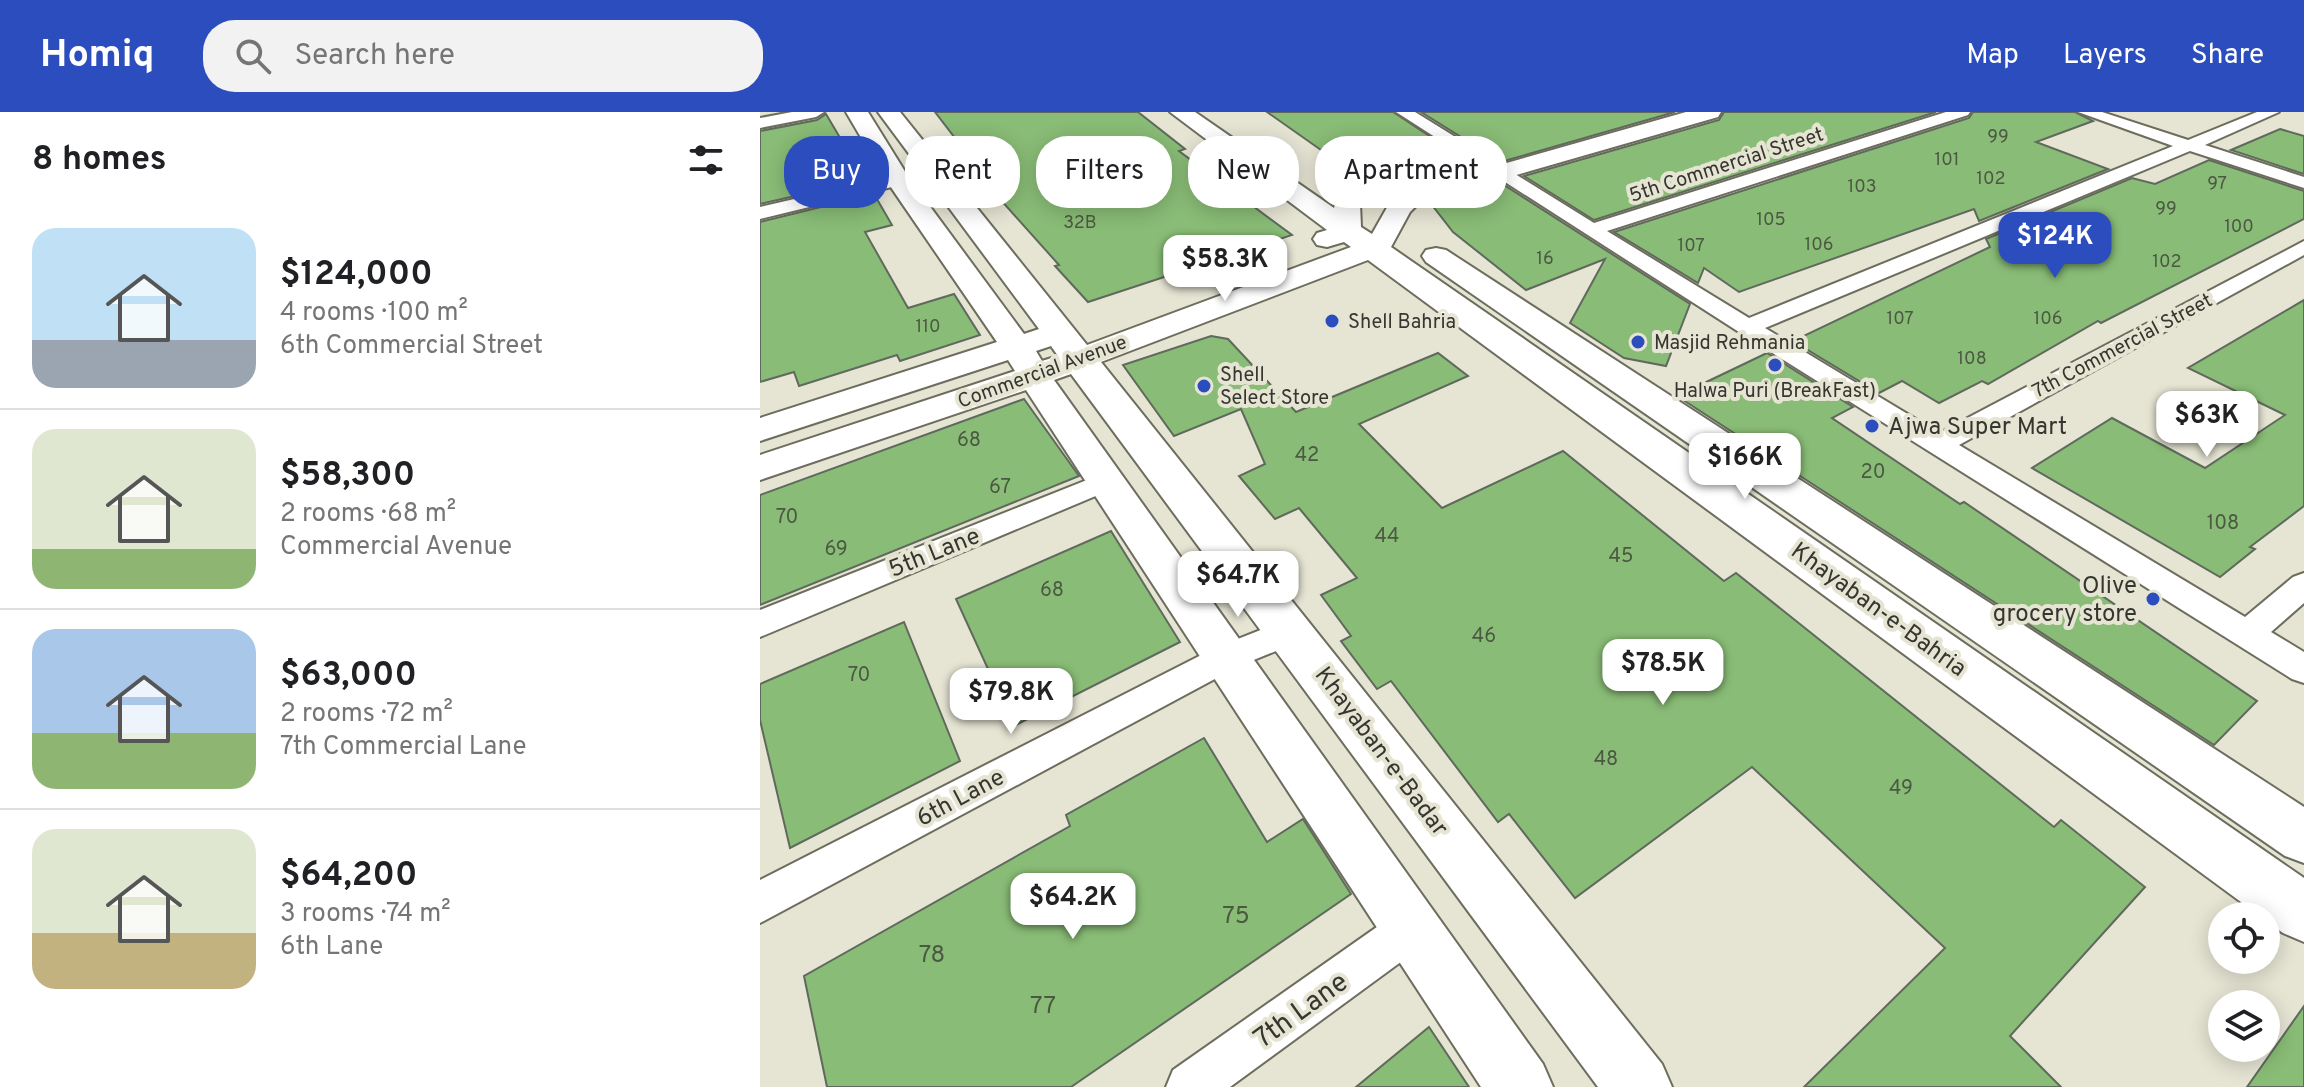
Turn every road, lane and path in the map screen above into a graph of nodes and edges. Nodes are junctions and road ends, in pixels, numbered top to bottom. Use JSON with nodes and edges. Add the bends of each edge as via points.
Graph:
{"nodes":[{"id":1,"x":816,"y":112,"type":"edge"},
{"id":2,"x":857,"y":112,"type":"edge"},
{"id":3,"x":889,"y":112,"type":"edge"},
{"id":4,"x":1181,"y":112,"type":"edge"},
{"id":5,"x":1221,"y":112,"type":"edge"},
{"id":6,"x":1404,"y":112,"type":"edge"},
{"id":7,"x":1651,"y":112,"type":"edge"},
{"id":8,"x":1710,"y":112,"type":"edge"},
{"id":9,"x":1962,"y":112,"type":"edge"},
{"id":10,"x":2086,"y":112,"type":"edge"},
{"id":11,"x":2271,"y":112,"type":"edge"},
{"id":12,"x":760,"y":123,"type":"edge"},
{"id":13,"x":1442,"y":136,"type":"edge"},
{"id":14,"x":2190,"y":145,"type":"junction"},
{"id":15,"x":1507,"y":159,"type":"edge"},
{"id":16,"x":1507,"y":160,"type":"edge"},
{"id":17,"x":1507,"y":176,"type":"edge"},
{"id":18,"x":898,"y":180,"type":"junction"},
{"id":19,"x":2304,"y":183,"type":"edge"},
{"id":20,"x":1362,"y":208,"type":"edge"},
{"id":21,"x":1398,"y":208,"type":"edge"},
{"id":22,"x":760,"y":213,"type":"edge"},
{"id":23,"x":1365,"y":226,"type":"junction"},
{"id":24,"x":1594,"y":229,"type":"junction"},
{"id":25,"x":2304,"y":247,"type":"edge"},
{"id":26,"x":1324,"y":267,"type":"junction"},
{"id":27,"x":1235,"y":271,"type":"dead end"},
{"id":28,"x":1411,"y":275,"type":"junction"},
{"id":29,"x":1747,"y":327,"type":"junction"},
{"id":30,"x":1077,"y":338,"type":"junction"},
{"id":31,"x":1026,"y":362,"type":"junction"},
{"id":32,"x":760,"y":430,"type":"edge"},
{"id":33,"x":1940,"y":444,"type":"junction"},
{"id":34,"x":760,"y":468,"type":"edge"},
{"id":35,"x":1107,"y":481,"type":"junction"},
{"id":36,"x":2304,"y":585,"type":"edge"},
{"id":37,"x":760,"y":624,"type":"edge"},
{"id":38,"x":1291,"y":631,"type":"junction"},
{"id":39,"x":2247,"y":634,"type":"junction"},
{"id":40,"x":1227,"y":657,"type":"junction"},
{"id":41,"x":2304,"y":669,"type":"edge"},
{"id":42,"x":2304,"y":838,"type":"edge"},
{"id":43,"x":760,"y":902,"type":"edge"},
{"id":44,"x":2304,"y":913,"type":"edge"},
{"id":45,"x":1409,"y":930,"type":"junction"},
{"id":46,"x":1190,"y":1087,"type":"edge"},
{"id":47,"x":1520,"y":1087,"type":"edge"},
{"id":48,"x":1639,"y":1087,"type":"edge"}],
"edges":[{"from":1,"to":12,"type":"street"},
{"from":2,"to":18,"type":"main road"},
{"from":3,"to":30,"type":"main road","name":"Khayaban-e-Badar"},
{"from":4,"to":23,"type":"main road","name":"Khayaban-e-Bahria"},
{"from":5,"to":23,"type":"main road","name":"Khayaban-e-Bahria"},
{"from":6,"to":13,"type":"street"},
{"from":7,"to":15,"type":"main road","name":"Commercial Avenue"},
{"from":8,"to":16,"type":"main road","name":"Commercial Avenue"},
{"from":9,"to":24,"type":"street","name":"5th Commercial Street"},
{"from":10,"to":14,"type":"street"},
{"from":11,"to":14,"type":"street"},
{"from":14,"to":19,"type":"street"},
{"from":14,"to":29,"type":"street"},
{"from":17,"to":24,"type":"street"},
{"from":18,"to":22,"type":"street"},
{"from":18,"to":31,"type":"main road"},
{"from":20,"to":23,"type":"main road","name":"Commercial Avenue"},
{"from":21,"to":23,"type":"main road","name":"Commercial Avenue"},
{"from":23,"to":26,"type":"main road","name":"Commercial Avenue"},
{"from":23,"to":27,"type":"main road","name":"Commercial Avenue"},
{"from":23,"to":28,"type":"main road","name":"Khayaban-e-Bahria"},
{"from":23,"to":42,"type":"main road","name":"Khayaban-e-Bahria"},
{"from":24,"to":29,"type":"street"},
{"from":25,"to":33,"type":"street","name":"7th Commercial Street"},
{"from":26,"to":28,"type":"main road"},
{"from":26,"to":30,"type":"main road","name":"Commercial Avenue"},
{"from":28,"to":44,"type":"main road","name":"Khayaban-e-Bahria"},
{"from":29,"to":33,"type":"street"},
{"from":30,"to":31,"type":"main road","name":"Commercial Avenue"},
{"from":30,"to":38,"type":"main road","name":"Khayaban-e-Badar"},
{"from":31,"to":32,"type":"main road","name":"Commercial Avenue"},
{"from":31,"to":34,"type":"main road","name":"Commercial Avenue"},
{"from":31,"to":35,"type":"main road"},
{"from":33,"to":39,"type":"street"},
{"from":35,"to":37,"type":"street","name":"5th Lane"},
{"from":35,"to":40,"type":"main road"},
{"from":36,"to":39,"type":"street"},
{"from":38,"to":40,"type":"street","name":"6th Lane"},
{"from":38,"to":48,"type":"main road","name":"Khayaban-e-Badar"},
{"from":39,"to":41,"type":"street"},
{"from":40,"to":43,"type":"street","name":"6th Lane"},
{"from":40,"to":45,"type":"main road"},
{"from":45,"to":46,"type":"street","name":"7th Lane"},
{"from":45,"to":47,"type":"main road"}]}
